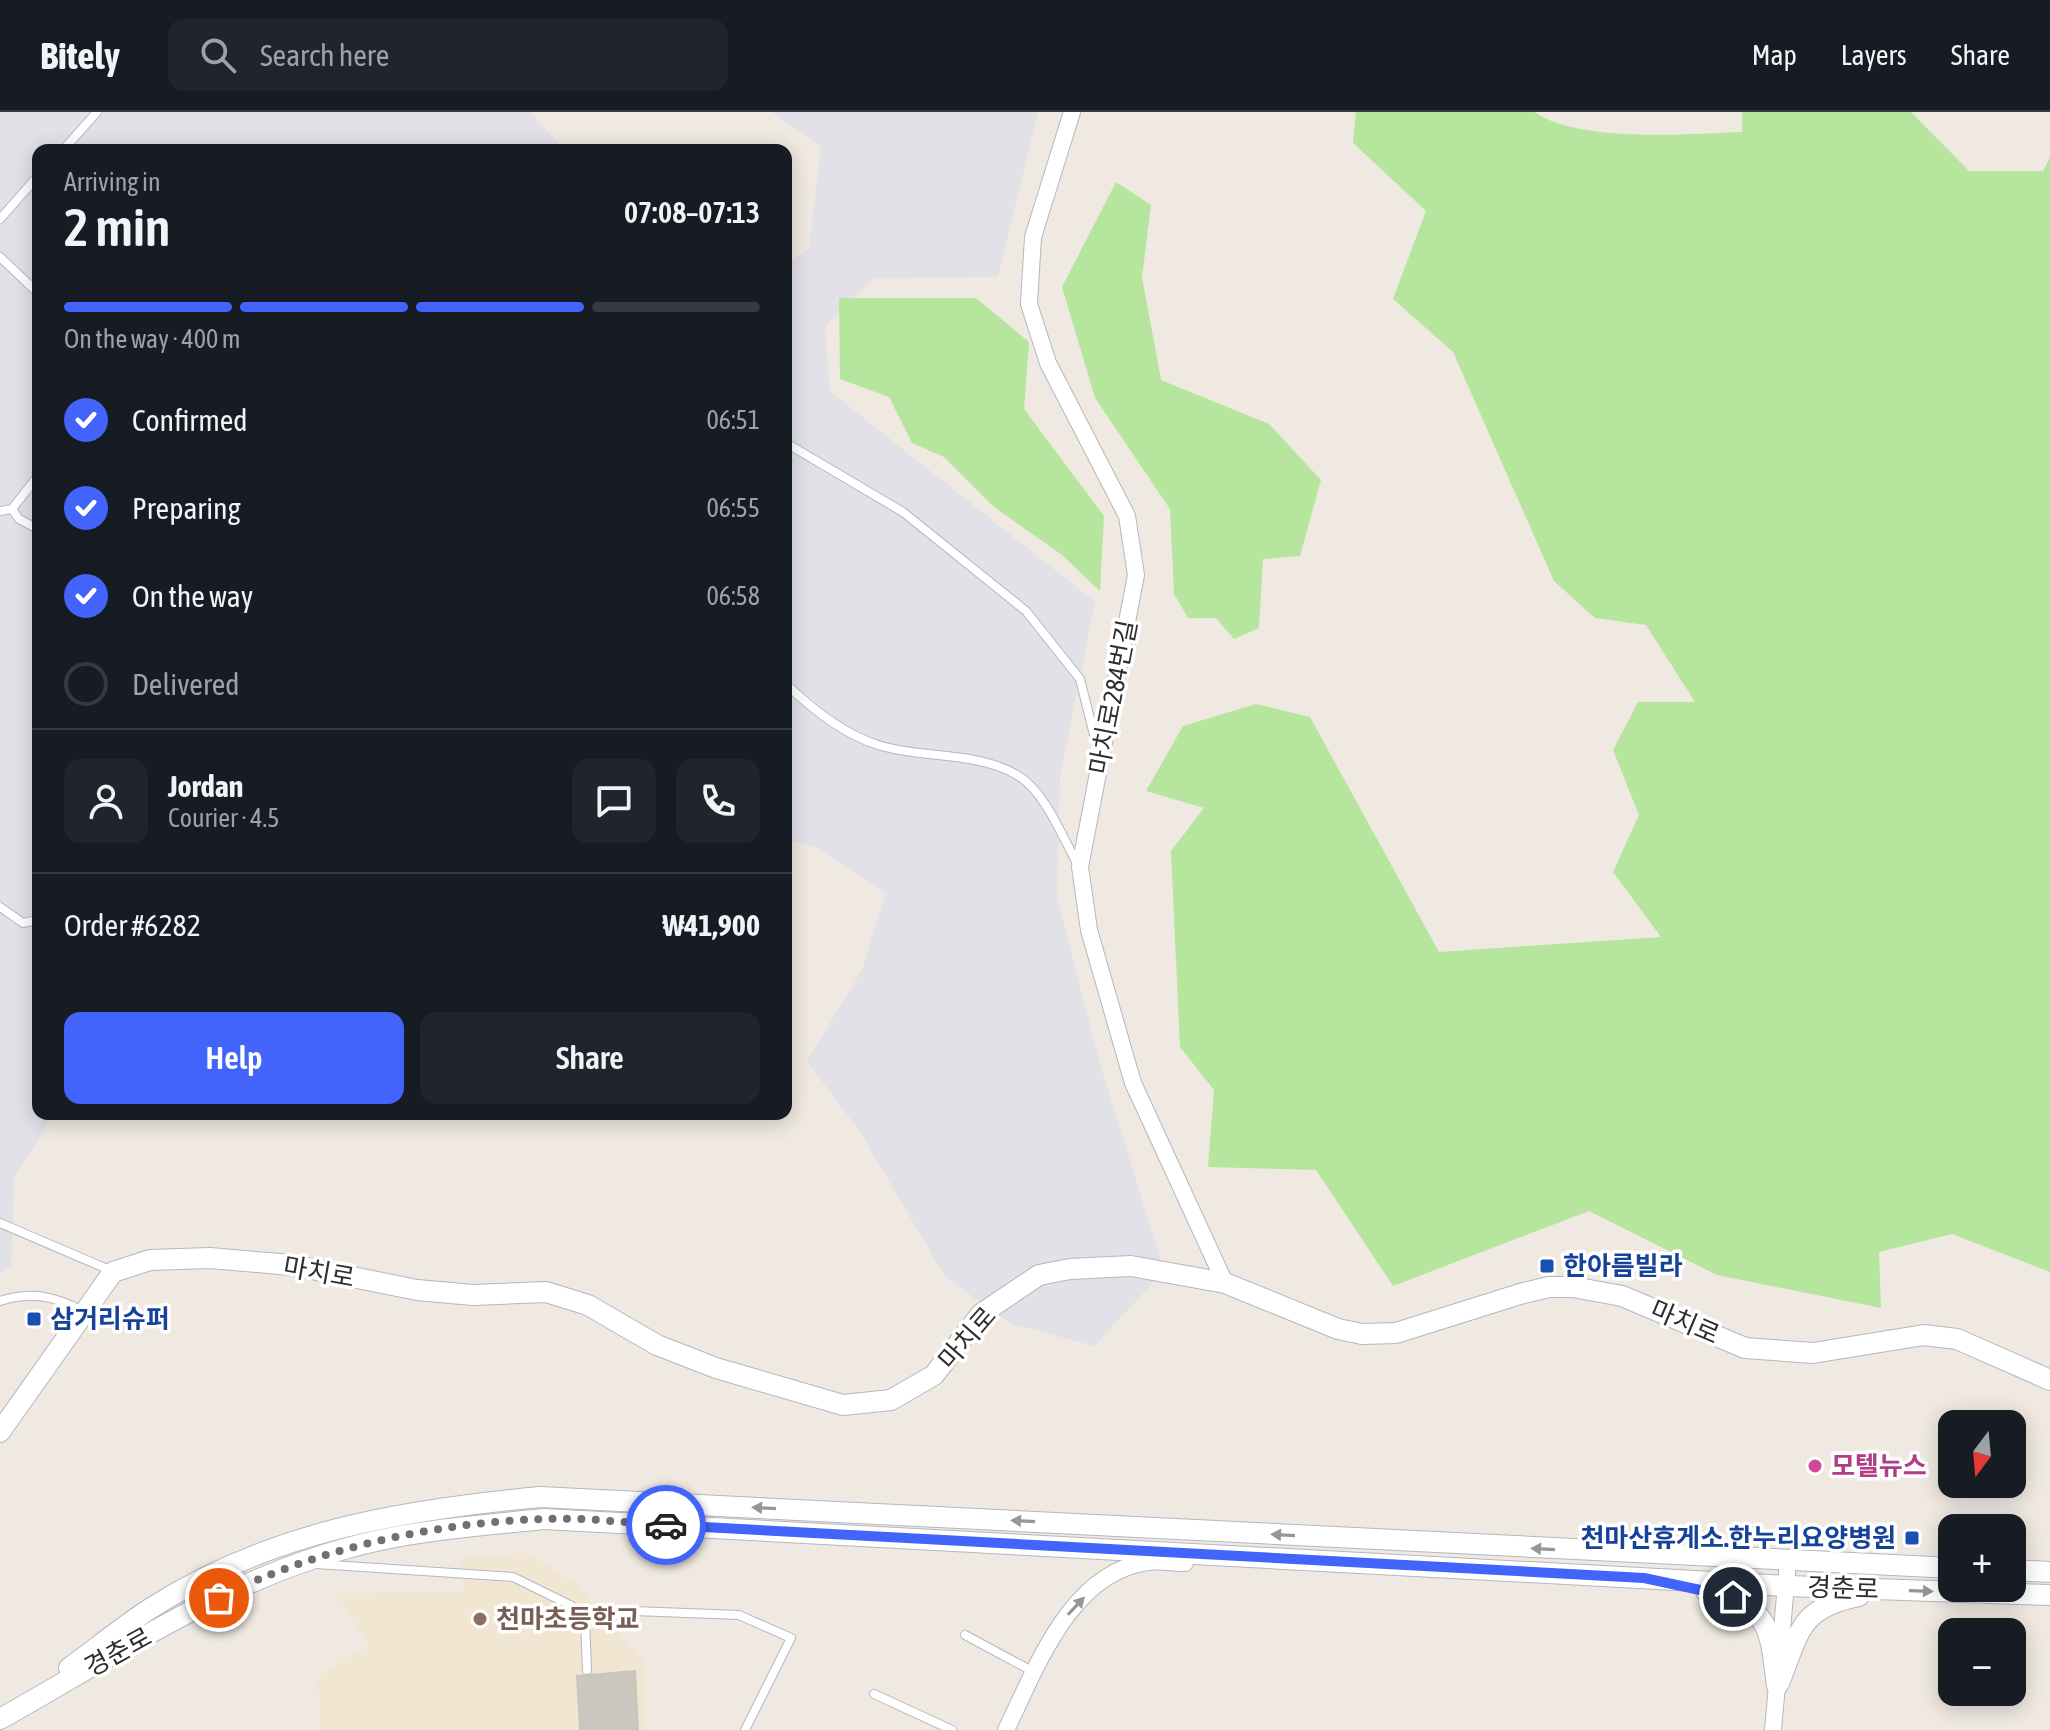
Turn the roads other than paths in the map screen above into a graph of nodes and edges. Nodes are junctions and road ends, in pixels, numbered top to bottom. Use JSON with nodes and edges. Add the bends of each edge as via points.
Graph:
{"nodes":[{"id":1,"x":97,"y":112,"type":"edge"},
{"id":2,"x":1072,"y":112,"type":"edge"},
{"id":3,"x":68,"y":144,"type":"edge"},
{"id":4,"x":32,"y":183,"type":"edge"},
{"id":5,"x":0,"y":219,"type":"edge"},
{"id":6,"x":0,"y":257,"type":"edge"},
{"id":7,"x":32,"y":287,"type":"edge"},
{"id":8,"x":792,"y":447,"type":"edge"},
{"id":9,"x":32,"y":484,"type":"edge"},
{"id":10,"x":12,"y":509,"type":"junction"},
{"id":11,"x":0,"y":511,"type":"edge"},
{"id":12,"x":32,"y":526,"type":"edge"},
{"id":13,"x":792,"y":689,"type":"edge"},
{"id":14,"x":1100,"y":761,"type":"junction"},
{"id":15,"x":1080,"y":867,"type":"junction"},
{"id":16,"x":0,"y":907,"type":"edge"},
{"id":17,"x":32,"y":921,"type":"edge"},
{"id":18,"x":0,"y":1223,"type":"edge"},
{"id":19,"x":113,"y":1272,"type":"junction"},
{"id":20,"x":1225,"y":1283,"type":"junction"},
{"id":21,"x":0,"y":1301,"type":"edge"},
{"id":22,"x":83,"y":1311,"type":"junction"},
{"id":23,"x":2050,"y":1380,"type":"edge"},
{"id":24,"x":0,"y":1432,"type":"edge"},
{"id":25,"x":1343,"y":1561,"type":"junction"},
{"id":26,"x":1788,"y":1562,"type":"junction"},
{"id":27,"x":303,"y":1563,"type":"junction"},
{"id":28,"x":1938,"y":1567,"type":"edge"},
{"id":29,"x":2026,"y":1571,"type":"edge"},
{"id":30,"x":2050,"y":1572,"type":"edge"},
{"id":31,"x":1644,"y":1578,"type":"junction"},
{"id":32,"x":1787,"y":1586,"type":"junction"},
{"id":33,"x":1888,"y":1590,"type":"junction"},
{"id":34,"x":2050,"y":1595,"type":"edge"},
{"id":35,"x":634,"y":1611,"type":"dead end"},
{"id":36,"x":965,"y":1635,"type":"dead end"},
{"id":37,"x":587,"y":1670,"type":"dead end"},
{"id":38,"x":1034,"y":1672,"type":"junction"},
{"id":39,"x":1777,"y":1686,"type":"junction"},
{"id":40,"x":874,"y":1694,"type":"dead end"},
{"id":41,"x":0,"y":1718,"type":"edge"},
{"id":42,"x":745,"y":1730,"type":"edge"},
{"id":43,"x":952,"y":1730,"type":"edge"},
{"id":44,"x":1006,"y":1730,"type":"edge"},
{"id":45,"x":1773,"y":1730,"type":"edge"}],
"edges":[{"from":1,"to":3,"type":"lane"},
{"from":2,"to":14,"type":"street","name":"마치로284번길","via":[[1033,237],[1029,304],[1048,363],[1127,516],[1136,575]]},
{"from":4,"to":5,"type":"lane"},
{"from":6,"to":7,"type":"lane"},
{"from":8,"to":14,"type":"lane","via":[[903,512],[1026,611],[1080,679]]},
{"from":9,"to":10,"type":"lane"},
{"from":10,"to":11,"type":"lane"},
{"from":10,"to":12,"type":"lane"},
{"from":13,"to":15,"type":"lane","via":[[839,727],[879,745],[979,762],[1017,775],[1035,792]]},
{"from":14,"to":15,"type":"street","name":"마치로284번길"},
{"from":15,"to":20,"type":"street","name":"마치로284번길","via":[[1095,953],[1133,1083]]},
{"from":16,"to":17,"type":"lane","via":[[23,923]]},
{"from":18,"to":19,"type":"lane"},
{"from":19,"to":20,"type":"street","name":"마치로","via":[[150,1260],[210,1258],[292,1265],[417,1290],[473,1295],[546,1292],[588,1305],[657,1345],[716,1368],[843,1405],[891,1400],[934,1375],[981,1314],[1039,1275],[1131,1266]]},
{"from":19,"to":22,"type":"street"},
{"from":20,"to":23,"type":"street","name":"마치로","via":[[1362,1334],[1396,1333],[1549,1287],[1596,1288],[1745,1348],[1813,1353],[1924,1335],[1957,1339]]},
{"from":21,"to":22,"type":"lane","via":[[38,1294]]},
{"from":22,"to":24,"type":"street"},
{"from":25,"to":27,"type":"street","name":"경춘로","via":[[544,1519],[425,1532]]},
{"from":25,"to":31,"type":"street","name":"경춘로"},
{"from":38,"to":25,"type":"street","one_way":true,"via":[[1068,1614],[1120,1570],[1148,1562]]},
{"from":26,"to":28,"type":"street","name":"경춘로"},
{"from":26,"to":32,"type":"street"},
{"from":26,"to":41,"type":"street","name":"경춘로","one_way":true,"via":[[540,1497],[371,1518],[225,1568],[149,1610]]},
{"from":27,"to":37,"type":"lane","via":[[513,1577],[572,1606],[585,1619]]},
{"from":27,"to":41,"type":"street","name":"경춘로","via":[[244,1585]]},
{"from":29,"to":30,"type":"street"},
{"from":31,"to":32,"type":"street","name":"경춘로"},
{"from":31,"to":39,"type":"street","via":[[1733,1597],[1752,1607],[1770,1633]]},
{"from":32,"to":33,"type":"street","name":"경춘로"},
{"from":32,"to":39,"type":"street"},
{"from":33,"to":34,"type":"street","name":"경춘로","one_way":true},
{"from":33,"to":39,"type":"street","via":[[1820,1606],[1808,1617]]},
{"from":35,"to":42,"type":"lane","via":[[739,1615],[791,1638]]},
{"from":36,"to":38,"type":"lane"},
{"from":38,"to":44,"type":"street"},
{"from":39,"to":45,"type":"street"},
{"from":40,"to":43,"type":"lane"}]}
